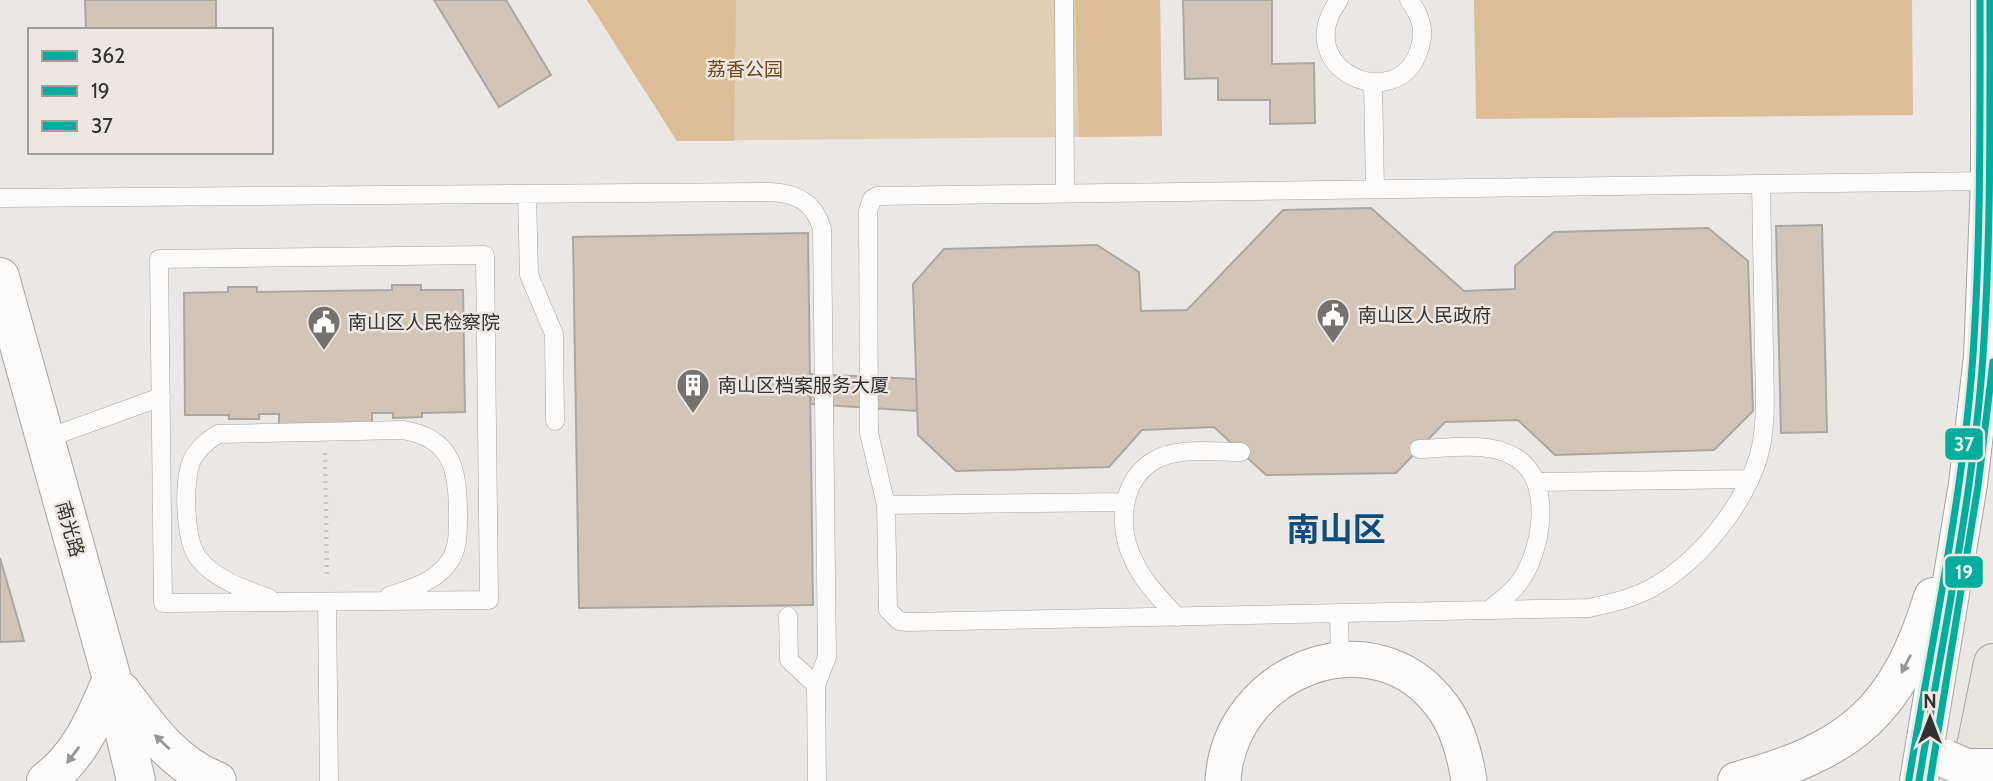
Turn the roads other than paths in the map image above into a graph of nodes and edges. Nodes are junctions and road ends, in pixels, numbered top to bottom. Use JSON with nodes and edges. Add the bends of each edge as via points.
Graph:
{"nodes":[{"id":1,"x":1064,"y":0,"type":"edge"},
{"id":2,"x":1339,"y":0,"type":"edge"},
{"id":3,"x":1409,"y":0,"type":"edge"},
{"id":4,"x":1990,"y":0,"type":"edge"},
{"id":5,"x":1373,"y":83,"type":"junction"},
{"id":6,"x":1990,"y":181,"type":"junction"},
{"id":7,"x":1761,"y":184,"type":"junction"},
{"id":8,"x":1375,"y":189,"type":"junction"},
{"id":9,"x":1065,"y":193,"type":"junction"},
{"id":10,"x":527,"y":194,"type":"junction"},
{"id":11,"x":0,"y":198,"type":"edge"},
{"id":12,"x":0,"y":277,"type":"edge"},
{"id":13,"x":161,"y":397,"type":"junction"},
{"id":14,"x":555,"y":421,"type":"dead end"},
{"id":15,"x":45,"y":439,"type":"junction"},
{"id":16,"x":1419,"y":449,"type":"dead end"},
{"id":17,"x":1241,"y":452,"type":"dead end"},
{"id":18,"x":1750,"y":479,"type":"junction"},
{"id":19,"x":1536,"y":482,"type":"junction"},
{"id":20,"x":1968,"y":484,"type":"junction"},
{"id":21,"x":1125,"y":502,"type":"junction"},
{"id":22,"x":886,"y":505,"type":"junction"},
{"id":23,"x":372,"y":601,"type":"junction"},
{"id":24,"x":282,"y":602,"type":"junction"},
{"id":25,"x":327,"y":602,"type":"junction"},
{"id":26,"x":1489,"y":610,"type":"junction"},
{"id":27,"x":1339,"y":613,"type":"junction"},
{"id":28,"x":788,"y":616,"type":"dead end"},
{"id":29,"x":1177,"y":617,"type":"junction"},
{"id":30,"x":1340,"y":660,"type":"junction"},
{"id":31,"x":1993,"y":663,"type":"edge"},
{"id":32,"x":112,"y":679,"type":"junction"},
{"id":33,"x":816,"y":685,"type":"junction"},
{"id":34,"x":1941,"y":762,"type":"edge"},
{"id":35,"x":1993,"y":768,"type":"edge"},
{"id":36,"x":46,"y":781,"type":"edge"},
{"id":37,"x":136,"y":781,"type":"edge"},
{"id":38,"x":218,"y":781,"type":"edge"},
{"id":39,"x":329,"y":781,"type":"edge"},
{"id":40,"x":817,"y":781,"type":"edge"},
{"id":41,"x":1223,"y":781,"type":"edge"},
{"id":42,"x":1469,"y":781,"type":"edge"},
{"id":43,"x":1737,"y":781,"type":"edge"}],
"edges":[{"from":1,"to":9,"type":"lane"},
{"from":2,"to":5,"type":"lane","via":[[1325,30],[1332,59],[1343,72]]},
{"from":3,"to":5,"type":"lane","via":[[1422,23],[1417,58],[1392,80]]},
{"from":4,"to":6,"type":"main road"},
{"from":5,"to":8,"type":"lane"},
{"from":6,"to":7,"type":"lane"},
{"from":6,"to":20,"type":"main road","via":[[1983,357]]},
{"from":7,"to":8,"type":"lane"},
{"from":7,"to":18,"type":"lane","via":[[1765,409],[1759,455]]},
{"from":8,"to":9,"type":"lane"},
{"from":9,"to":22,"type":"lane","via":[[883,195],[872,199],[868,211],[869,433]]},
{"from":10,"to":11,"type":"lane"},
{"from":10,"to":14,"type":"lane","via":[[529,275],[554,334]]},
{"from":10,"to":33,"type":"lane","via":[[771,192],[801,199],[819,216],[827,657]]},
{"from":12,"to":15,"type":"main road","name":"南光路"},
{"from":13,"to":15,"type":"lane"},
{"from":13,"to":23,"type":"lane","via":[[159,259],[485,256],[489,600]]},
{"from":13,"to":24,"type":"lane","via":[[163,603]]},
{"from":15,"to":32,"type":"main road","name":"南光路"},
{"from":16,"to":19,"type":"lane","via":[[1501,451],[1517,457]]},
{"from":17,"to":21,"type":"lane","via":[[1177,453],[1157,459],[1140,471]]},
{"from":18,"to":19,"type":"lane"},
{"from":18,"to":26,"type":"lane","via":[[1705,545],[1653,588],[1589,608]]},
{"from":19,"to":26,"type":"lane","via":[[1539,518],[1531,559],[1520,581]]},
{"from":20,"to":34,"type":"main road"},
{"from":20,"to":43,"type":"main road","one_way":true,"via":[[1928,613],[1889,694],[1853,733],[1827,750],[1803,762]]},
{"from":21,"to":22,"type":"lane"},
{"from":21,"to":29,"type":"lane","via":[[1126,539],[1133,559]]},
{"from":22,"to":29,"type":"lane","via":[[886,602],[891,616],[899,621]]},
{"from":23,"to":24,"type":"lane","via":[[422,584],[447,565],[458,539],[458,482],[455,468],[440,446],[416,432],[218,434],[199,449],[188,474],[188,536],[200,560],[226,580]]},
{"from":23,"to":25,"type":"lane"},
{"from":24,"to":25,"type":"lane"},
{"from":25,"to":39,"type":"lane"},
{"from":26,"to":27,"type":"lane"},
{"from":27,"to":29,"type":"lane"},
{"from":27,"to":30,"type":"lane"},
{"from":28,"to":33,"type":"lane","via":[[789,660]]},
{"from":30,"to":41,"type":"street","via":[[1282,678],[1255,701],[1234,733]]},
{"from":30,"to":42,"type":"street","via":[[1398,670],[1420,683],[1442,705],[1456,731]]},
{"from":31,"to":34,"type":"main road"},
{"from":32,"to":36,"type":"main road","one_way":true,"via":[[86,737]]},
{"from":32,"to":37,"type":"main road","name":"南光路"},
{"from":38,"to":32,"type":"main road","one_way":true,"via":[[180,759],[154,735]]},
{"from":33,"to":40,"type":"lane"},
{"from":34,"to":35,"type":"main road","bridge":true}]}
